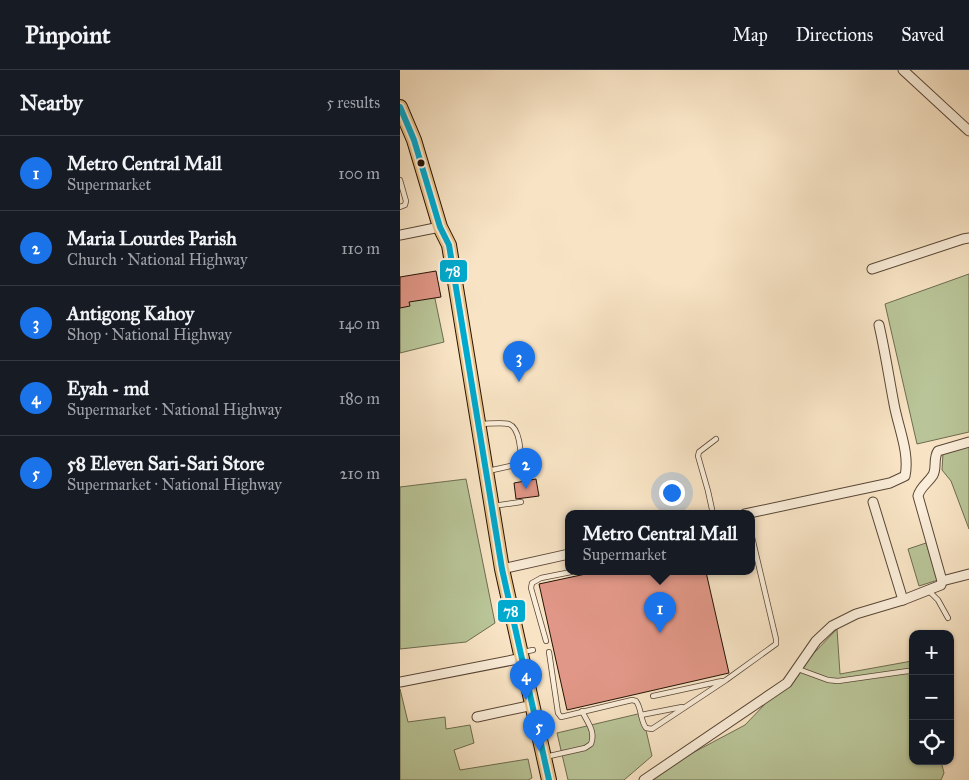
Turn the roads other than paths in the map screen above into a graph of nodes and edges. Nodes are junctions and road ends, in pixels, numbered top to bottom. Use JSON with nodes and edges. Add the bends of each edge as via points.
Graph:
{"nodes":[{"id":1,"x":903,"y":70,"type":"edge"},
{"id":2,"x":400,"y":107,"type":"edge"},
{"id":3,"x":969,"y":131,"type":"edge"},
{"id":4,"x":400,"y":180,"type":"edge"},
{"id":5,"x":400,"y":207,"type":"edge"},
{"id":6,"x":440,"y":227,"type":"junction"},
{"id":7,"x":400,"y":235,"type":"edge"},
{"id":8,"x":969,"y":238,"type":"edge"},
{"id":9,"x":872,"y":269,"type":"dead end"},
{"id":10,"x":880,"y":325,"type":"dead end"},
{"id":11,"x":478,"y":424,"type":"junction"},
{"id":12,"x":716,"y":440,"type":"dead end"},
{"id":13,"x":969,"y":442,"type":"edge"},
{"id":14,"x":486,"y":471,"type":"junction"},
{"id":15,"x":521,"y":502,"type":"dead end"},
{"id":16,"x":873,"y":502,"type":"dead end"},
{"id":17,"x":492,"y":506,"type":"junction"},
{"id":18,"x":712,"y":510,"type":"edge"},
{"id":19,"x":755,"y":512,"type":"edge"},
{"id":20,"x":755,"y":549,"type":"edge"},
{"id":21,"x":565,"y":555,"type":"edge"},
{"id":22,"x":502,"y":569,"type":"junction"},
{"id":23,"x":565,"y":573,"type":"edge"},
{"id":24,"x":969,"y":574,"type":"edge"},
{"id":25,"x":942,"y":581,"type":"junction"},
{"id":26,"x":928,"y":590,"type":"junction"},
{"id":27,"x":903,"y":600,"type":"junction"},
{"id":28,"x":948,"y":618,"type":"dead end"},
{"id":29,"x":546,"y":641,"type":"dead end"},
{"id":30,"x":549,"y":652,"type":"dead end"},
{"id":31,"x":526,"y":653,"type":"junction"},
{"id":32,"x":798,"y":669,"type":"junction"},
{"id":33,"x":909,"y":671,"type":"edge"},
{"id":34,"x":726,"y":680,"type":"junction"},
{"id":35,"x":400,"y":682,"type":"edge"},
{"id":36,"x":653,"y":696,"type":"dead end"},
{"id":37,"x":533,"y":705,"type":"junction"},
{"id":38,"x":685,"y":706,"type":"junction"},
{"id":39,"x":582,"y":711,"type":"junction"},
{"id":40,"x":641,"y":715,"type":"junction"},
{"id":41,"x":477,"y":717,"type":"dead end"},
{"id":42,"x":544,"y":758,"type":"junction"},
{"id":43,"x":549,"y":780,"type":"edge"},
{"id":44,"x":644,"y":780,"type":"edge"}],
"edges":[{"from":1,"to":3,"type":"street"},
{"from":2,"to":6,"type":"main road","via":[[414,140]]},
{"from":4,"to":5,"type":"lane","via":[[406,201]]},
{"from":6,"to":7,"type":"street"},
{"from":6,"to":11,"type":"main road","via":[[449,244]]},
{"from":8,"to":9,"type":"street"},
{"from":10,"to":19,"type":"street","via":[[905,451],[905,476],[890,483]]},
{"from":11,"to":14,"type":"main road"},
{"from":11,"to":14,"type":"lane","via":[[509,424],[517,434],[521,450],[521,462]]},
{"from":12,"to":18,"type":"lane","via":[[698,456]]},
{"from":13,"to":25,"type":"street","via":[[935,454],[933,475],[918,496]]},
{"from":14,"to":17,"type":"main road"},
{"from":15,"to":17,"type":"lane"},
{"from":16,"to":27,"type":"street"},
{"from":17,"to":22,"type":"main road"},
{"from":20,"to":34,"type":"lane","via":[[776,644]]},
{"from":21,"to":22,"type":"street"},
{"from":22,"to":31,"type":"main road"},
{"from":23,"to":29,"type":"lane","via":[[532,583]]},
{"from":24,"to":25,"type":"street"},
{"from":25,"to":26,"type":"street","via":[[941,585]]},
{"from":26,"to":27,"type":"street"},
{"from":26,"to":28,"type":"lane"},
{"from":27,"to":32,"type":"street","via":[[856,614],[832,626],[816,641]]},
{"from":30,"to":39,"type":"lane","via":[[558,713],[561,717]]},
{"from":31,"to":35,"type":"street"},
{"from":31,"to":37,"type":"main road"},
{"from":32,"to":33,"type":"lane","via":[[838,681]]},
{"from":32,"to":44,"type":"street","via":[[772,694]]},
{"from":34,"to":36,"type":"lane"},
{"from":34,"to":38,"type":"lane"},
{"from":37,"to":41,"type":"street"},
{"from":37,"to":42,"type":"main road"},
{"from":38,"to":40,"type":"lane"},
{"from":38,"to":40,"type":"lane","via":[[649,730]]},
{"from":39,"to":40,"type":"lane","via":[[632,700],[638,704]]},
{"from":39,"to":42,"type":"lane","via":[[589,721],[591,744]]},
{"from":42,"to":43,"type":"main road"}]}
